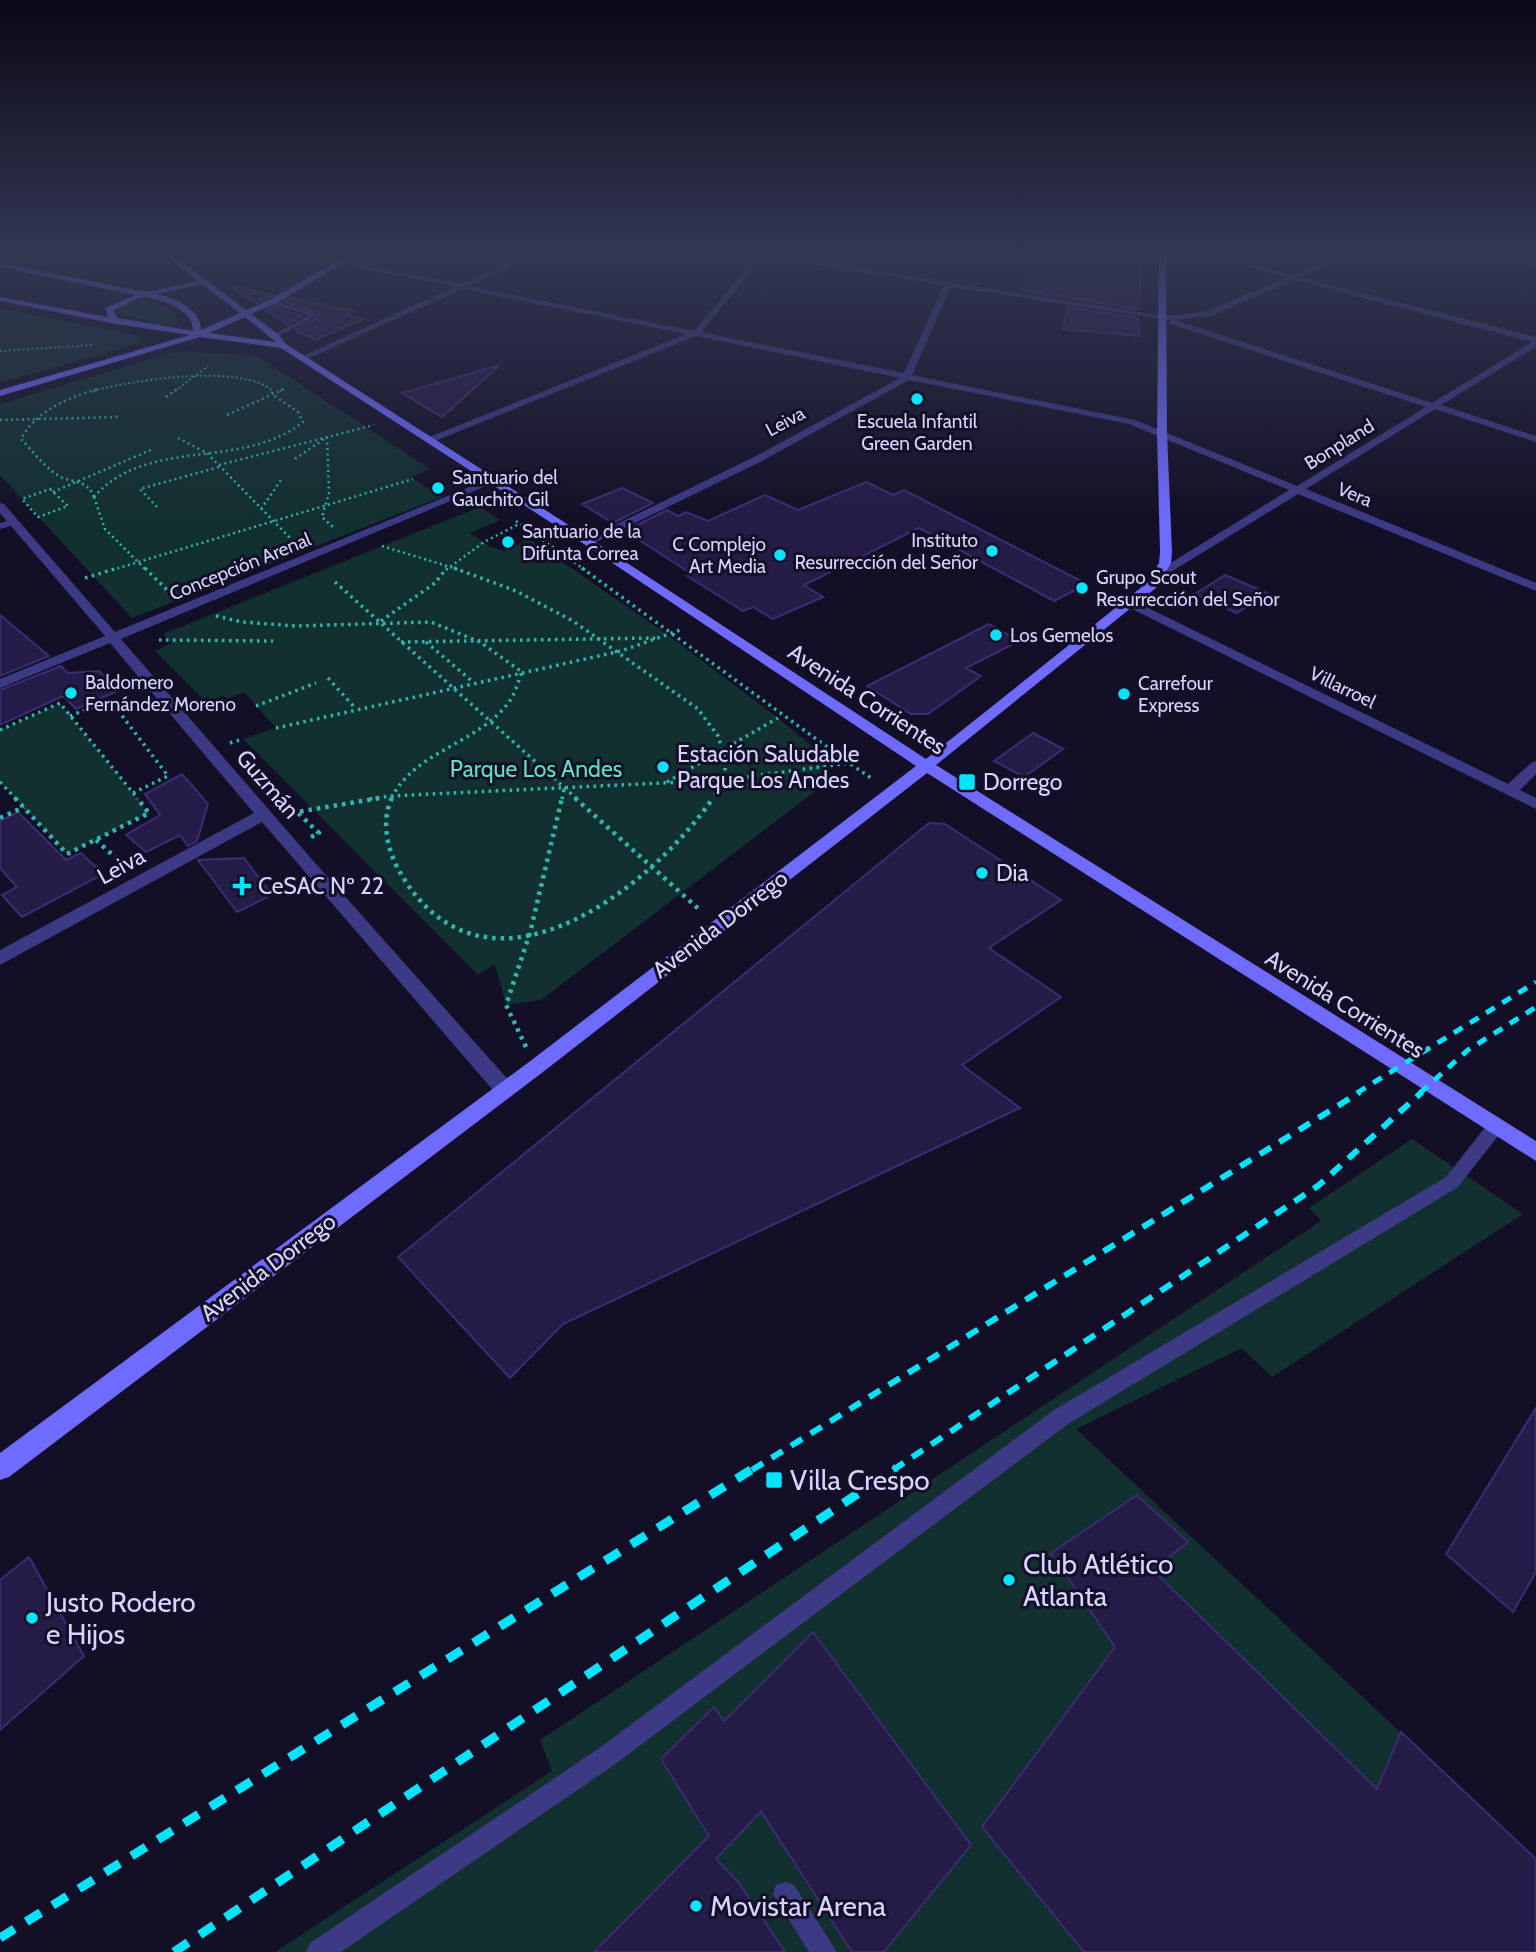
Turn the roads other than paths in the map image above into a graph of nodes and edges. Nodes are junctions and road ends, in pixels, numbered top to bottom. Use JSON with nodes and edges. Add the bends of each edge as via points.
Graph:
{"nodes":[{"id":1,"x":154,"y":341,"type":"edge"},
{"id":2,"x":179,"y":341,"type":"edge"},
{"id":3,"x":248,"y":341,"type":"edge"},
{"id":4,"x":279,"y":341,"type":"edge"},
{"id":5,"x":340,"y":341,"type":"edge"},
{"id":6,"x":676,"y":341,"type":"edge"},
{"id":7,"x":735,"y":341,"type":"edge"},
{"id":8,"x":923,"y":341,"type":"edge"},
{"id":9,"x":1163,"y":341,"type":"edge"},
{"id":10,"x":1234,"y":341,"type":"edge"},
{"id":11,"x":1536,"y":341,"type":"edge"},
{"id":12,"x":283,"y":346,"type":"junction"},
{"id":13,"x":123,"y":357,"type":"junction"},
{"id":14,"x":302,"y":358,"type":"junction"},
{"id":15,"x":907,"y":377,"type":"junction"},
{"id":16,"x":0,"y":393,"type":"edge"},
{"id":17,"x":1433,"y":406,"type":"junction"},
{"id":18,"x":1162,"y":433,"type":"junction"},
{"id":19,"x":1536,"y":439,"type":"edge"},
{"id":20,"x":430,"y":440,"type":"junction"},
{"id":21,"x":493,"y":481,"type":"junction"},
{"id":22,"x":1299,"y":490,"type":"junction"},
{"id":23,"x":0,"y":506,"type":"edge"},
{"id":24,"x":7,"y":524,"type":"edge"},
{"id":25,"x":588,"y":542,"type":"junction"},
{"id":26,"x":1160,"y":574,"type":"junction"},
{"id":27,"x":1536,"y":587,"type":"edge"},
{"id":28,"x":1132,"y":604,"type":"junction"},
{"id":29,"x":113,"y":638,"type":"junction"},
{"id":30,"x":0,"y":684,"type":"edge"},
{"id":31,"x":925,"y":765,"type":"junction"},
{"id":32,"x":1536,"y":766,"type":"edge"},
{"id":33,"x":1510,"y":791,"type":"junction"},
{"id":34,"x":1536,"y":804,"type":"edge"},
{"id":35,"x":264,"y":814,"type":"junction"},
{"id":36,"x":0,"y":958,"type":"edge"},
{"id":37,"x":505,"y":1090,"type":"junction"},
{"id":38,"x":1496,"y":1126,"type":"junction"},
{"id":39,"x":1536,"y":1152,"type":"edge"},
{"id":40,"x":3,"y":1467,"type":"edge"},
{"id":41,"x":785,"y":1894,"type":"dead end"},
{"id":42,"x":319,"y":1952,"type":"edge"},
{"id":43,"x":824,"y":1952,"type":"edge"}],
"edges":[{"from":1,"to":13,"type":"main road"},
{"from":2,"to":13,"type":"main road"},
{"from":3,"to":12,"type":"main road","name":"Avenida Corrientes"},
{"from":4,"to":12,"type":"main road","name":"Avenida Corrientes"},
{"from":5,"to":14,"type":"street"},
{"from":6,"to":20,"type":"street"},
{"from":7,"to":15,"type":"street","name":"Vera"},
{"from":8,"to":15,"type":"street"},
{"from":9,"to":18,"type":"main road"},
{"from":10,"to":17,"type":"street"},
{"from":11,"to":17,"type":"street","name":"Bonpland"},
{"from":12,"to":14,"type":"main road","name":"Avenida Corrientes"},
{"from":13,"to":16,"type":"main road"},
{"from":14,"to":20,"type":"main road","name":"Avenida Corrientes"},
{"from":15,"to":18,"type":"street","name":"Vera","via":[[1132,422]]},
{"from":15,"to":25,"type":"street","name":"Leiva","via":[[758,459]]},
{"from":17,"to":19,"type":"street"},
{"from":17,"to":22,"type":"street","name":"Bonpland"},
{"from":18,"to":22,"type":"street","name":"Vera"},
{"from":18,"to":26,"type":"main road","via":[[1166,552]]},
{"from":20,"to":21,"type":"main road","name":"Avenida Corrientes"},
{"from":21,"to":25,"type":"main road","name":"Avenida Corrientes"},
{"from":21,"to":29,"type":"street","name":"Concepción Arenal"},
{"from":22,"to":26,"type":"street","name":"Bonpland"},
{"from":22,"to":27,"type":"street","name":"Vera"},
{"from":23,"to":24,"type":"street","name":"Guzmán"},
{"from":24,"to":29,"type":"street","name":"Guzmán"},
{"from":25,"to":31,"type":"main road","name":"Avenida Corrientes"},
{"from":26,"to":28,"type":"main road","name":"Avenida Dorrego"},
{"from":28,"to":31,"type":"main road","name":"Avenida Dorrego"},
{"from":28,"to":33,"type":"street","name":"Villarroel"},
{"from":29,"to":30,"type":"street","name":"Concepción Arenal"},
{"from":29,"to":35,"type":"street","name":"Guzmán"},
{"from":31,"to":37,"type":"main road","name":"Avenida Dorrego"},
{"from":31,"to":38,"type":"main road","name":"Avenida Corrientes"},
{"from":32,"to":33,"type":"street"},
{"from":33,"to":34,"type":"street","name":"Villarroel"},
{"from":35,"to":36,"type":"street","name":"Leiva"},
{"from":35,"to":37,"type":"street","name":"Guzmán"},
{"from":37,"to":40,"type":"main road","name":"Avenida Dorrego"},
{"from":38,"to":39,"type":"main road","name":"Avenida Corrientes"},
{"from":38,"to":42,"type":"lane","via":[[1452,1182],[1061,1417],[606,1757]]},
{"from":41,"to":43,"type":"lane"}]}
